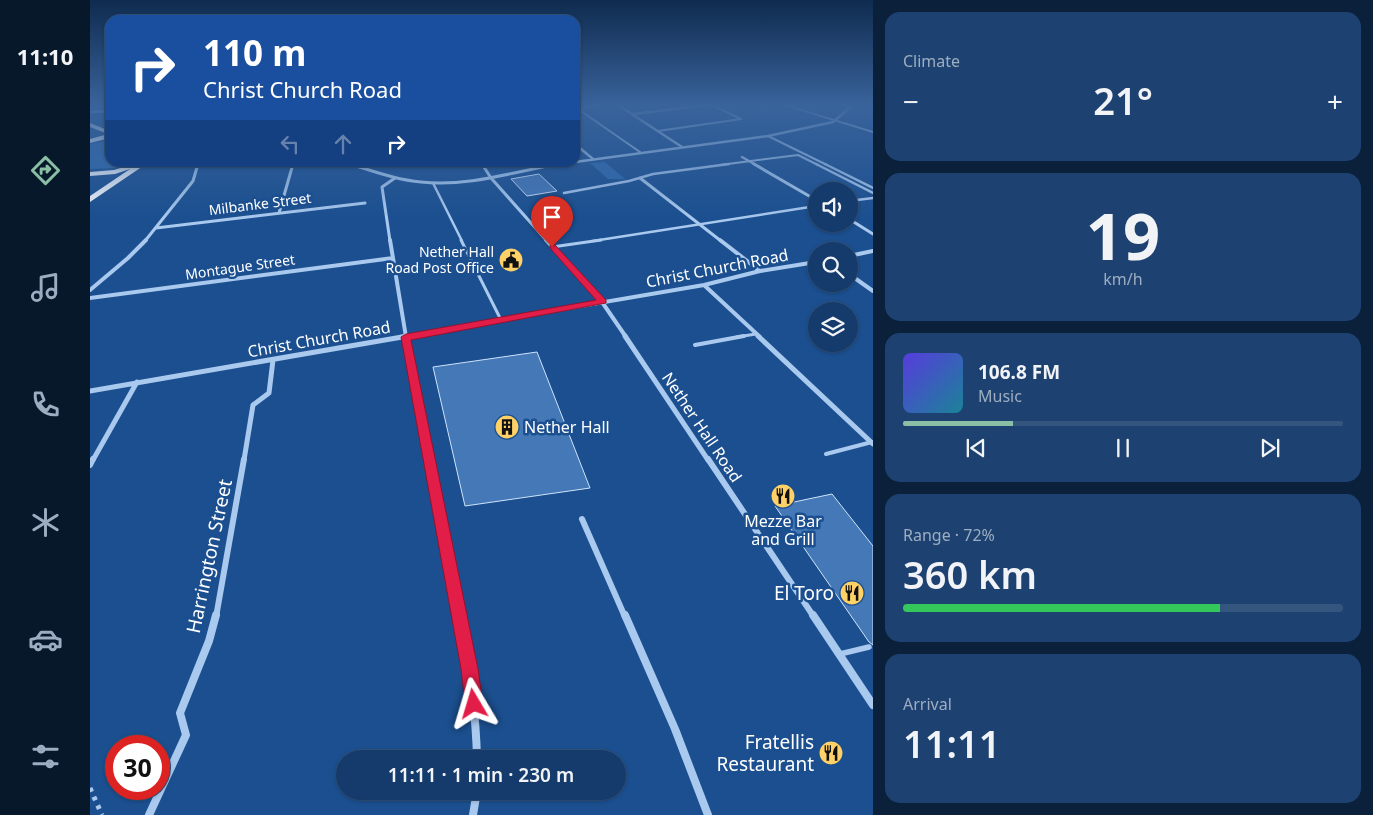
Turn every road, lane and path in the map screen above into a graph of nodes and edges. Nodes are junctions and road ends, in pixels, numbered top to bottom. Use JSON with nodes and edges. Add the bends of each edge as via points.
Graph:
{"nodes":[{"id":1,"x":627,"y":143,"type":"edge"},
{"id":2,"x":676,"y":143,"type":"edge"},
{"id":3,"x":713,"y":143,"type":"edge"},
{"id":4,"x":782,"y":143,"type":"edge"},
{"id":5,"x":682,"y":147,"type":"junction"},
{"id":6,"x":580,"y":148,"type":"edge"},
{"id":7,"x":640,"y":152,"type":"junction"},
{"id":8,"x":742,"y":157,"type":"dead end"},
{"id":9,"x":593,"y":159,"type":"junction"},
{"id":10,"x":580,"y":161,"type":"edge"},
{"id":11,"x":749,"y":161,"type":"junction"},
{"id":12,"x":130,"y":167,"type":"edge"},
{"id":13,"x":137,"y":167,"type":"edge"},
{"id":14,"x":197,"y":167,"type":"edge"},
{"id":15,"x":293,"y":167,"type":"edge"},
{"id":16,"x":360,"y":167,"type":"edge"},
{"id":17,"x":484,"y":167,"type":"edge"},
{"id":18,"x":541,"y":167,"type":"edge"},
{"id":19,"x":90,"y":174,"type":"edge"},
{"id":20,"x":395,"y":178,"type":"junction"},
{"id":21,"x":491,"y":178,"type":"junction"},
{"id":22,"x":640,"y":178,"type":"junction"},
{"id":23,"x":433,"y":183,"type":"junction"},
{"id":24,"x":873,"y":188,"type":"edge"},
{"id":25,"x":564,"y":193,"type":"dead end"},
{"id":26,"x":873,"y":193,"type":"edge"},
{"id":27,"x":808,"y":195,"type":"edge"},
{"id":28,"x":873,"y":198,"type":"edge"},
{"id":29,"x":90,"y":200,"type":"edge"},
{"id":30,"x":858,"y":200,"type":"edge"},
{"id":31,"x":366,"y":203,"type":"dead end"},
{"id":32,"x":808,"y":207,"type":"edge"},
{"id":33,"x":279,"y":214,"type":"junction"},
{"id":34,"x":701,"y":225,"type":"junction"},
{"id":35,"x":858,"y":225,"type":"edge"},
{"id":36,"x":156,"y":228,"type":"junction"},
{"id":37,"x":873,"y":234,"type":"edge"},
{"id":38,"x":552,"y":247,"type":"junction"},
{"id":39,"x":873,"y":251,"type":"edge"},
{"id":40,"x":858,"y":254,"type":"edge"},
{"id":41,"x":393,"y":258,"type":"junction"},
{"id":42,"x":808,"y":263,"type":"edge"},
{"id":43,"x":760,"y":271,"type":"junction"},
{"id":44,"x":858,"y":280,"type":"edge"},
{"id":45,"x":704,"y":285,"type":"junction"},
{"id":46,"x":90,"y":290,"type":"edge"},
{"id":47,"x":873,"y":290,"type":"edge"},
{"id":48,"x":90,"y":298,"type":"edge"},
{"id":49,"x":602,"y":302,"type":"junction"},
{"id":50,"x":501,"y":320,"type":"junction"},
{"id":51,"x":756,"y":334,"type":"junction"},
{"id":52,"x":406,"y":337,"type":"junction"},
{"id":53,"x":695,"y":345,"type":"dead end"},
{"id":54,"x":273,"y":360,"type":"junction"},
{"id":55,"x":137,"y":382,"type":"junction"},
{"id":56,"x":90,"y":391,"type":"edge"},
{"id":57,"x":872,"y":443,"type":"edge"},
{"id":58,"x":826,"y":454,"type":"dead end"},
{"id":59,"x":90,"y":465,"type":"edge"},
{"id":60,"x":582,"y":519,"type":"dead end"},
{"id":61,"x":869,"y":647,"type":"dead end"},
{"id":62,"x":839,"y":654,"type":"junction"},
{"id":63,"x":873,"y":704,"type":"edge"},
{"id":64,"x":476,"y":750,"type":"edge"},
{"id":65,"x":90,"y":788,"type":"edge"},
{"id":66,"x":476,"y":800,"type":"edge"},
{"id":67,"x":102,"y":815,"type":"edge"},
{"id":68,"x":149,"y":815,"type":"edge"},
{"id":69,"x":473,"y":815,"type":"edge"},
{"id":70,"x":708,"y":815,"type":"edge"}],
"edges":[{"from":1,"to":7,"type":"lane"},
{"from":2,"to":5,"type":"street"},
{"from":3,"to":5,"type":"street"},
{"from":4,"to":24,"type":"lane"},
{"from":5,"to":7,"type":"street"},
{"from":6,"to":9,"type":"street"},
{"from":7,"to":9,"type":"street"},
{"from":8,"to":11,"type":"street"},
{"from":9,"to":10,"type":"street"},
{"from":11,"to":22,"type":"lane"},
{"from":11,"to":26,"type":"lane","via":[[800,156]]},
{"from":11,"to":27,"type":"street"},
{"from":12,"to":19,"type":"highway"},
{"from":13,"to":29,"type":"highway"},
{"from":14,"to":36,"type":"street","via":[[193,181]]},
{"from":15,"to":33,"type":"street"},
{"from":16,"to":20,"type":"street"},
{"from":17,"to":21,"type":"street","name":"Nether Hall Road"},
{"from":18,"to":21,"type":"street"},
{"from":20,"to":23,"type":"street"},
{"from":20,"to":41,"type":"street","via":[[382,187]]},
{"from":21,"to":23,"type":"street"},
{"from":21,"to":38,"type":"street","name":"Nether Hall Road"},
{"from":22,"to":25,"type":"lane"},
{"from":22,"to":34,"type":"street"},
{"from":23,"to":50,"type":"lane"},
{"from":28,"to":30,"type":"lane"},
{"from":31,"to":33,"type":"street","name":"Milbanke Street"},
{"from":32,"to":34,"type":"lane"},
{"from":33,"to":36,"type":"street","name":"Milbanke Street"},
{"from":34,"to":38,"type":"lane"},
{"from":34,"to":43,"type":"street"},
{"from":35,"to":37,"type":"street"},
{"from":36,"to":46,"type":"street","via":[[128,258]]},
{"from":38,"to":49,"type":"street","name":"Nether Hall Road"},
{"from":39,"to":40,"type":"street"},
{"from":41,"to":48,"type":"street","name":"Montague Street"},
{"from":41,"to":52,"type":"street"},
{"from":42,"to":43,"type":"street","name":"Christ Church Road"},
{"from":43,"to":45,"type":"street","name":"Christ Church Road"},
{"from":44,"to":47,"type":"street"},
{"from":45,"to":49,"type":"street","name":"Christ Church Road"},
{"from":45,"to":51,"type":"street"},
{"from":49,"to":50,"type":"street","name":"Christ Church Road"},
{"from":49,"to":62,"type":"street","name":"Nether Hall Road"},
{"from":50,"to":52,"type":"street","name":"Christ Church Road"},
{"from":51,"to":53,"type":"lane"},
{"from":51,"to":57,"type":"street"},
{"from":52,"to":54,"type":"street","name":"Christ Church Road"},
{"from":52,"to":64,"type":"street","via":[[470,669]]},
{"from":54,"to":55,"type":"street","name":"Christ Church Road"},
{"from":54,"to":68,"type":"street","name":"Harrington Street","via":[[269,393],[253,405],[220,600],[209,641],[180,712],[186,735]]},
{"from":55,"to":56,"type":"street","name":"Christ Church Road"},
{"from":55,"to":59,"type":"street"},
{"from":57,"to":58,"type":"lane"},
{"from":60,"to":70,"type":"street","via":[[675,729]]},
{"from":61,"to":62,"type":"lane"},
{"from":62,"to":63,"type":"street","name":"Nether Hall Road"},
{"from":65,"to":67,"type":"path"},
{"from":66,"to":69,"type":"street"}]}
